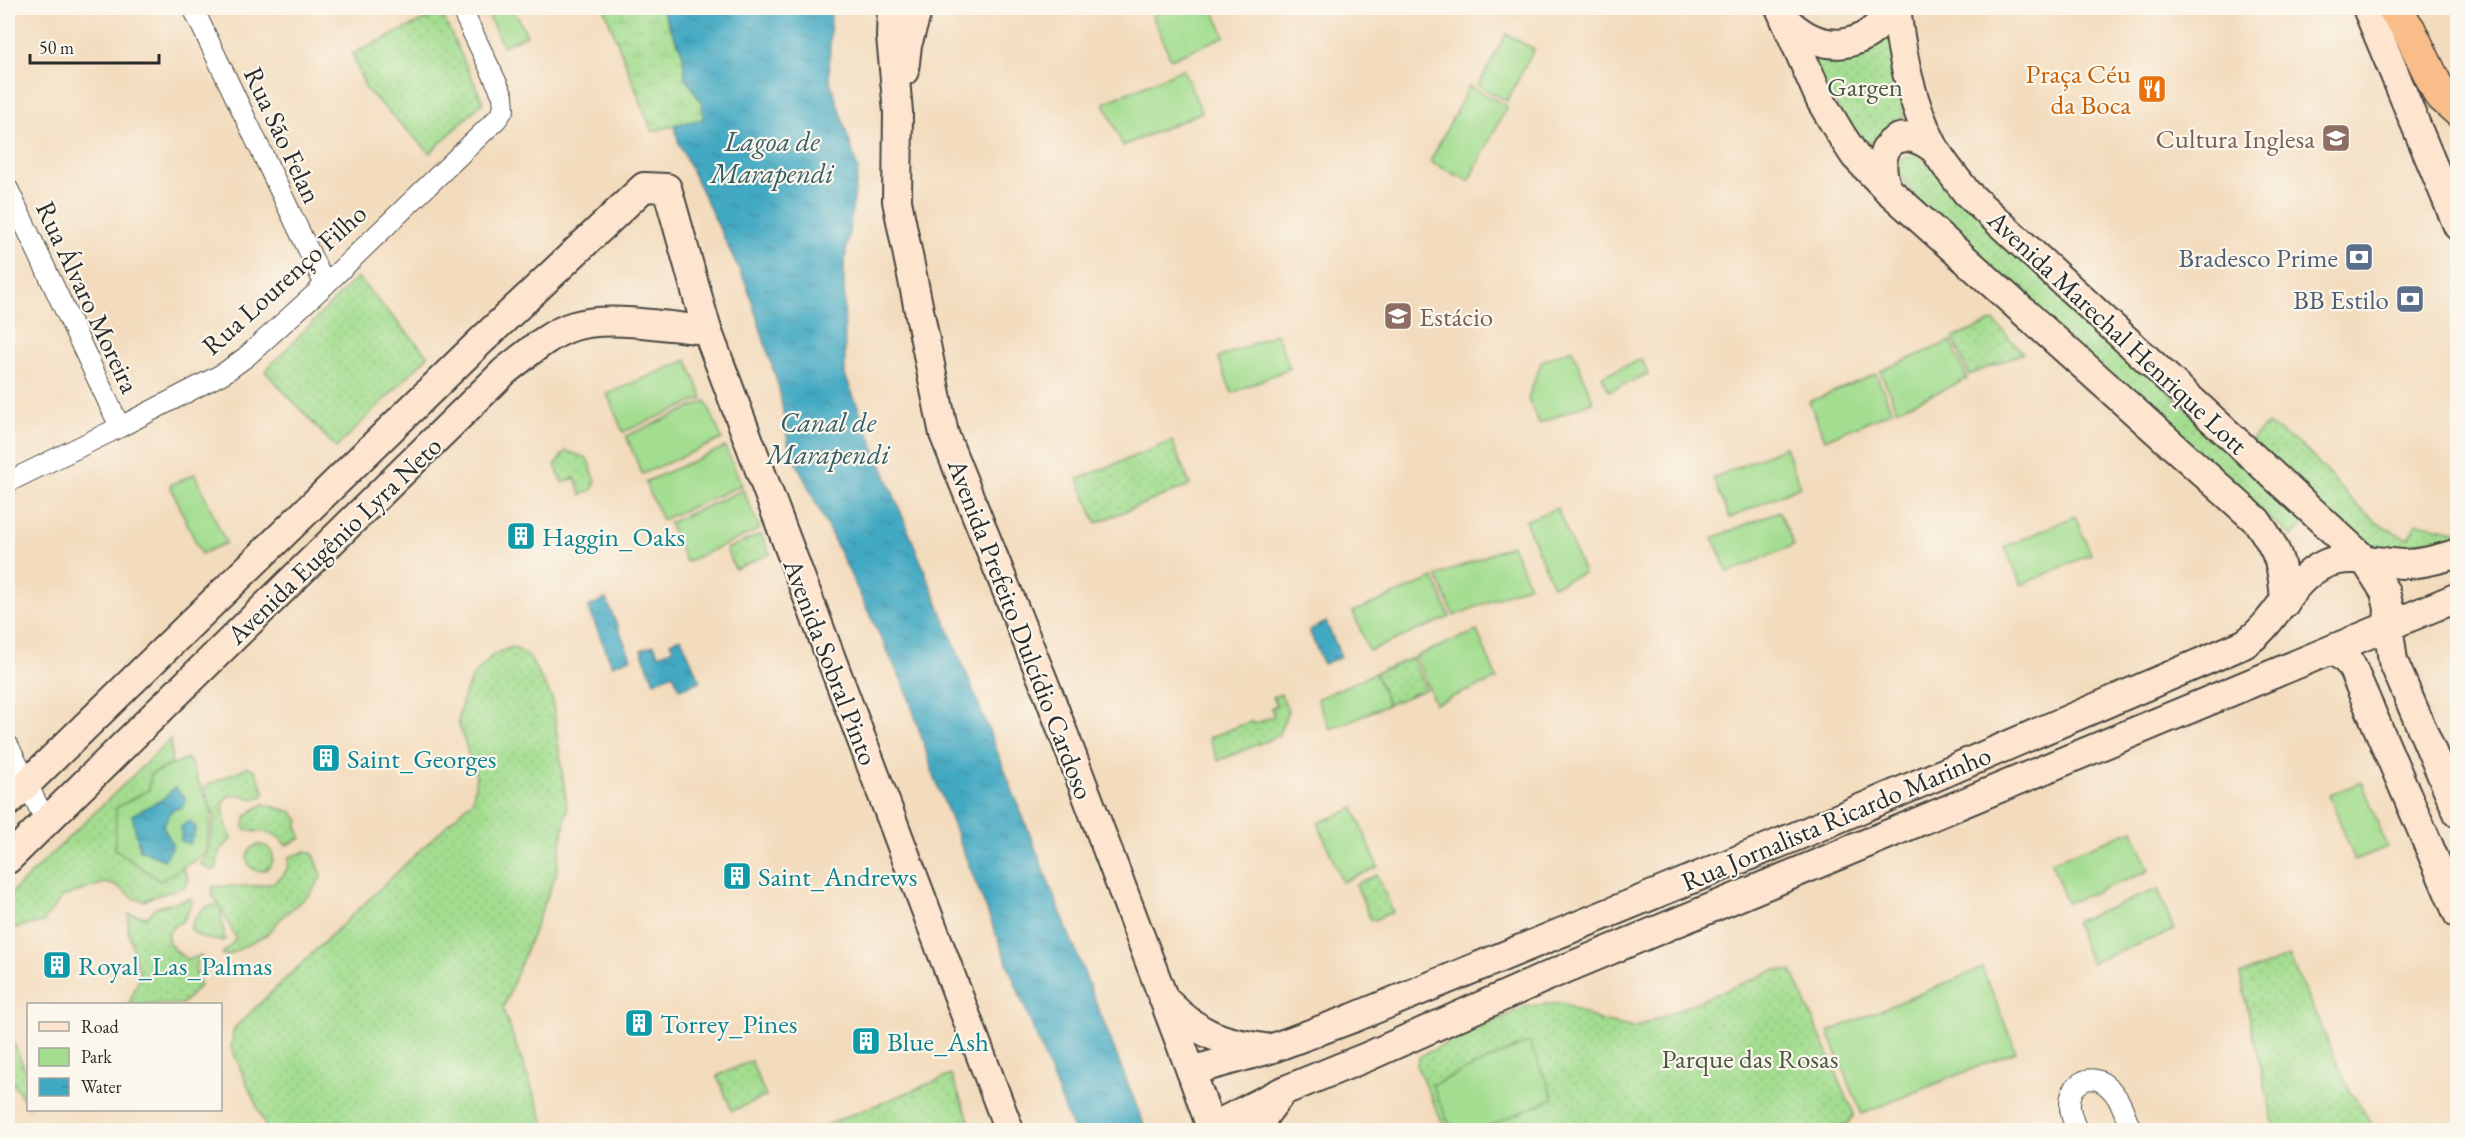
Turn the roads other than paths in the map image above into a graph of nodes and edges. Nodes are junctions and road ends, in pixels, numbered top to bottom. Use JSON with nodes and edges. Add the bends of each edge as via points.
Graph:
{"nodes":[{"id":1,"x":193,"y":8,"type":"edge"},
{"id":2,"x":461,"y":8,"type":"edge"},
{"id":3,"x":892,"y":8,"type":"edge"},
{"id":4,"x":918,"y":8,"type":"edge"},
{"id":5,"x":1891,"y":8,"type":"edge"},
{"id":6,"x":1896,"y":8,"type":"edge"},
{"id":7,"x":2367,"y":8,"type":"edge"},
{"id":8,"x":2394,"y":8,"type":"edge"},
{"id":9,"x":2420,"y":8,"type":"edge"},
{"id":10,"x":1782,"y":12,"type":"edge"},
{"id":11,"x":2457,"y":96,"type":"edge"},
{"id":12,"x":2457,"y":110,"type":"edge"},
{"id":13,"x":898,"y":112,"type":"junction"},
{"id":14,"x":1934,"y":149,"type":"junction"},
{"id":15,"x":667,"y":188,"type":"joint"},
{"id":16,"x":8,"y":189,"type":"edge"},
{"id":17,"x":1888,"y":190,"type":"junction"},
{"id":18,"x":2457,"y":226,"type":"edge"},
{"id":19,"x":324,"y":285,"type":"junction"},
{"id":20,"x":706,"y":330,"type":"junction"},
{"id":21,"x":480,"y":342,"type":"junction"},
{"id":22,"x":505,"y":371,"type":"junction"},
{"id":23,"x":120,"y":427,"type":"junction"},
{"id":24,"x":2238,"y":443,"type":"junction"},
{"id":25,"x":2207,"y":476,"type":"junction"},
{"id":26,"x":8,"y":482,"type":"edge"},
{"id":27,"x":2457,"y":553,"type":"edge"},
{"id":28,"x":2365,"y":560,"type":"junction"},
{"id":29,"x":242,"y":575,"type":"junction"},
{"id":30,"x":2457,"y":597,"type":"edge"},
{"id":31,"x":269,"y":603,"type":"junction"},
{"id":32,"x":2285,"y":603,"type":"junction"},
{"id":33,"x":2388,"y":625,"type":"junction"},
{"id":34,"x":2330,"y":651,"type":"junction"},
{"id":35,"x":2408,"y":696,"type":"junction"},
{"id":36,"x":2372,"y":711,"type":"junction"},
{"id":37,"x":2087,"y":713,"type":"junction"},
{"id":38,"x":8,"y":745,"type":"edge"},
{"id":39,"x":2098,"y":746,"type":"junction"},
{"id":40,"x":16,"y":793,"type":"edge"},
{"id":41,"x":2457,"y":813,"type":"edge"},
{"id":42,"x":46,"y":822,"type":"junction"},
{"id":43,"x":1804,"y":833,"type":"junction"},
{"id":44,"x":8,"y":859,"type":"edge"},
{"id":45,"x":1818,"y":864,"type":"junction"},
{"id":46,"x":2457,"y":914,"type":"edge"},
{"id":47,"x":1543,"y":940,"type":"junction"},
{"id":48,"x":1555,"y":973,"type":"junction"},
{"id":49,"x":1164,"y":999,"type":"junction"},
{"id":50,"x":1353,"y":1018,"type":"junction"},
{"id":51,"x":1270,"y":1049,"type":"junction"},
{"id":52,"x":1369,"y":1056,"type":"junction"},
{"id":53,"x":1191,"y":1071,"type":"junction"},
{"id":54,"x":1283,"y":1091,"type":"junction"},
{"id":55,"x":1211,"y":1129,"type":"edge"},
{"id":56,"x":1010,"y":1131,"type":"edge"},
{"id":57,"x":1257,"y":1131,"type":"edge"},
{"id":58,"x":2077,"y":1131,"type":"edge"},
{"id":59,"x":2131,"y":1131,"type":"edge"}],
"edges":[{"from":1,"to":19,"type":"street","name":"Rua São Felan"},
{"from":2,"to":19,"type":"street","name":"Rua Lourenço Filho","via":[[502,96],[504,109]]},
{"from":3,"to":13,"type":"street"},
{"from":4,"to":13,"type":"street"},
{"from":5,"to":10,"type":"street","via":[[1867,36],[1832,44],[1816,42],[1798,32]]},
{"from":6,"to":14,"type":"street","name":"Avenida Marechal Henrique Lott","via":[[1902,56],[1915,105]]},
{"from":7,"to":18,"type":"street"},
{"from":8,"to":12,"type":"highway","via":[[2440,94]]},
{"from":9,"to":11,"type":"highway"},
{"from":10,"to":17,"type":"street","name":"Avenida Marechal Henrique Lott","via":[[1821,101],[1840,133]]},
{"from":13,"to":49,"type":"street","name":"Avenida Prefeito Dulcídio Cardoso","via":[[897,201],[944,434]]},
{"from":14,"to":17,"type":"street","via":[[1912,137],[1890,144],[1880,165]]},
{"from":14,"to":24,"type":"street","name":"Avenida Marechal Henrique Lott","via":[[1967,192]]},
{"from":15,"to":20,"type":"street","name":"Avenida Sobral Pinto"},
{"from":15,"to":21,"type":"street","name":"Avenida Eugênio Lyra Neto","via":[[644,187]]},
{"from":16,"to":23,"type":"street","name":"Rua Álvaro Moreira"},
{"from":17,"to":25,"type":"street","name":"Avenida Marechal Henrique Lott"},
{"from":19,"to":23,"type":"street","name":"Rua Lourenço Filho","via":[[224,373]]},
{"from":20,"to":22,"type":"street","name":"Avenida Eugênio Lyra Neto","via":[[589,322],[558,332]]},
{"from":20,"to":56,"type":"street","name":"Avenida Sobral Pinto"},
{"from":21,"to":22,"type":"street","via":[[496,353]]},
{"from":21,"to":29,"type":"street","name":"Avenida Eugênio Lyra Neto"},
{"from":22,"to":31,"type":"street","name":"Avenida Eugênio Lyra Neto"},
{"from":23,"to":26,"type":"street","name":"Rua Lourenço Filho"},
{"from":24,"to":25,"type":"street","via":[[2234,466]]},
{"from":24,"to":28,"type":"street","name":"Avenida Marechal Henrique Lott"},
{"from":25,"to":32,"type":"street","name":"Avenida Marechal Henrique Lott","via":[[2258,521],[2272,542],[2281,561]]},
{"from":27,"to":28,"type":"street","name":"Rua Jornalista Ricardo Marinho","via":[[2439,560],[2404,564]]},
{"from":28,"to":32,"type":"street","name":"Rua Jornalista Ricardo Marinho","via":[[2340,560],[2321,566],[2299,582]]},
{"from":28,"to":33,"type":"street","name":"Avenida Marechal Henrique Lott","via":[[2385,592]]},
{"from":29,"to":31,"type":"street"},
{"from":29,"to":40,"type":"street","name":"Avenida Eugênio Lyra Neto"},
{"from":30,"to":33,"type":"street","name":"Rua Jornalista Ricardo Marinho"},
{"from":31,"to":42,"type":"street","name":"Avenida Eugênio Lyra Neto"},
{"from":32,"to":37,"type":"street","name":"Rua Jornalista Ricardo Marinho","via":[[2258,635],[2244,644]]},
{"from":33,"to":34,"type":"street","name":"Rua Jornalista Ricardo Marinho"},
{"from":33,"to":35,"type":"street","name":"Avenida Marechal Henrique Lott","via":[[2393,662]]},
{"from":34,"to":36,"type":"street","via":[[2351,665]]},
{"from":34,"to":39,"type":"street","name":"Rua Jornalista Ricardo Marinho"},
{"from":35,"to":36,"type":"street","via":[[2396,690],[2384,691]]},
{"from":35,"to":41,"type":"street","name":"Avenida Marechal Henrique Lott"},
{"from":36,"to":46,"type":"street"},
{"from":37,"to":39,"type":"street","via":[[2083,732]]},
{"from":37,"to":43,"type":"street","name":"Rua Jornalista Ricardo Marinho"},
{"from":38,"to":40,"type":"street"},
{"from":39,"to":45,"type":"street","name":"Rua Jornalista Ricardo Marinho"},
{"from":40,"to":42,"type":"street"},
{"from":42,"to":44,"type":"street","name":"Avenida Eugênio Lyra Neto"},
{"from":43,"to":45,"type":"street"},
{"from":43,"to":47,"type":"street","name":"Rua Jornalista Ricardo Marinho"},
{"from":45,"to":48,"type":"street","name":"Rua Jornalista Ricardo Marinho"},
{"from":47,"to":48,"type":"street"},
{"from":47,"to":50,"type":"street","name":"Rua Jornalista Ricardo Marinho"},
{"from":48,"to":52,"type":"street","name":"Rua Jornalista Ricardo Marinho"},
{"from":49,"to":51,"type":"street","via":[[1198,1030],[1237,1044]]},
{"from":49,"to":53,"type":"street","name":"Avenida Prefeito Dulcídio Cardoso"},
{"from":50,"to":51,"type":"street","name":"Rua Jornalista Ricardo Marinho"},
{"from":50,"to":52,"type":"street"},
{"from":51,"to":53,"type":"street","name":"Rua Jornalista Ricardo Marinho"},
{"from":52,"to":54,"type":"street","name":"Rua Jornalista Ricardo Marinho"},
{"from":53,"to":55,"type":"street","name":"Avenida Prefeito Dulcídio Cardoso"},
{"from":54,"to":55,"type":"street","name":"Rua Jornalista Ricardo Marinho"},
{"from":54,"to":57,"type":"street"},
{"from":58,"to":59,"type":"street","via":[[2069,1102],[2073,1089],[2082,1080],[2094,1078],[2118,1098]]}]}
